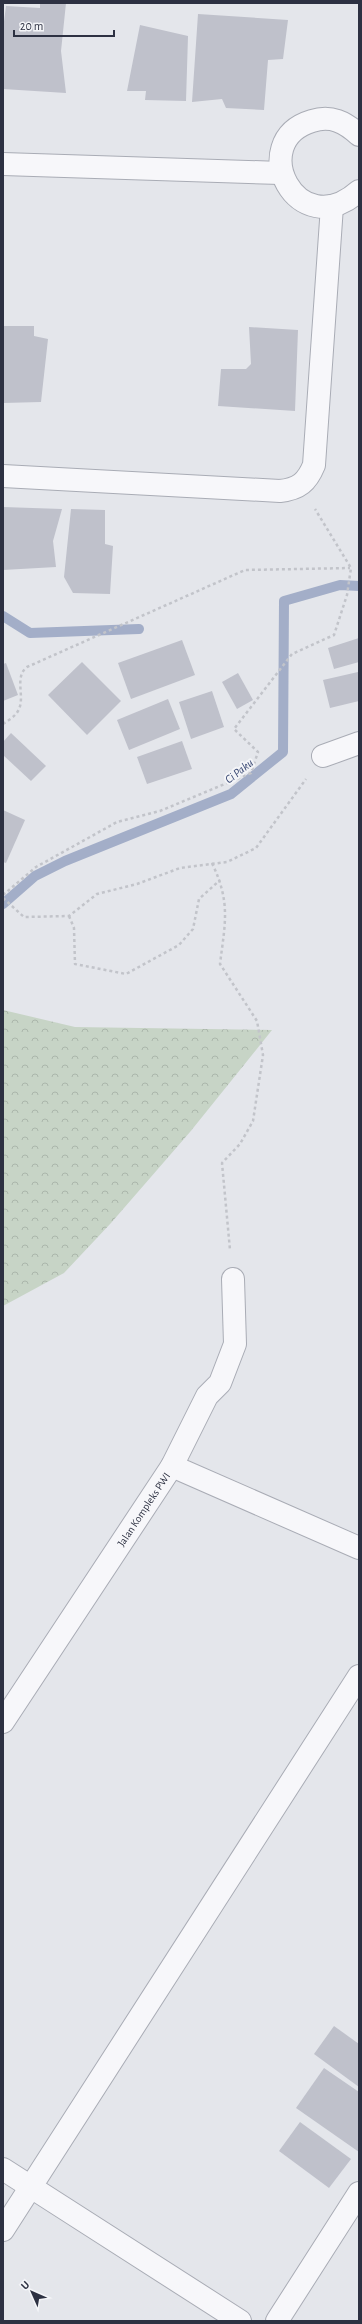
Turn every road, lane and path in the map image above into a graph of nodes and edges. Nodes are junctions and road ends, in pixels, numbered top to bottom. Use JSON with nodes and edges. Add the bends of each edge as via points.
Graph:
{"nodes":[{"id":1,"x":359,"y":135,"type":"edge"},
{"id":2,"x":3,"y":164,"type":"edge"},
{"id":3,"x":281,"y":173,"type":"junction"},
{"id":4,"x":359,"y":191,"type":"edge"},
{"id":5,"x":332,"y":206,"type":"junction"},
{"id":6,"x":3,"y":476,"type":"edge"},
{"id":7,"x":300,"y":486,"type":"junction"},
{"id":8,"x":351,"y":568,"type":"junction"},
{"id":9,"x":3,"y":724,"type":"edge"},
{"id":10,"x":359,"y":743,"type":"edge"},
{"id":11,"x":323,"y":756,"type":"joint"},
{"id":12,"x":212,"y":863,"type":"junction"},
{"id":13,"x":220,"y":880,"type":"junction"},
{"id":14,"x":3,"y":897,"type":"edge"},
{"id":15,"x":69,"y":916,"type":"junction"},
{"id":16,"x":233,"y":1279,"type":"joint"},
{"id":17,"x":172,"y":1466,"type":"junction"},
{"id":18,"x":359,"y":1548,"type":"edge"},
{"id":19,"x":359,"y":1676,"type":"edge"},
{"id":20,"x":3,"y":1722,"type":"edge"},
{"id":21,"x":3,"y":2169,"type":"edge"},
{"id":22,"x":30,"y":2187,"type":"junction"},
{"id":23,"x":359,"y":2192,"type":"edge"},
{"id":24,"x":3,"y":2230,"type":"edge"},
{"id":25,"x":240,"y":2321,"type":"edge"},
{"id":26,"x":277,"y":2321,"type":"edge"}],
"edges":[{"from":1,"to":3,"type":"street","via":[[349,125],[335,119],[320,118],[306,123],[293,131],[285,144],[280,158]]},
{"from":2,"to":3,"type":"street"},
{"from":3,"to":5,"type":"street","via":[[288,188],[300,200],[316,206]]},
{"from":4,"to":5,"type":"street","via":[[347,201]]},
{"from":5,"to":7,"type":"street","via":[[314,465],[309,477]]},
{"from":6,"to":7,"type":"street","via":[[280,491]]},
{"from":7,"to":8,"type":"path"},
{"from":8,"to":9,"type":"path","via":[[245,570],[27,667],[22,672],[19,709],[15,716]]},
{"from":8,"to":14,"type":"path","via":[[347,595],[334,635],[292,654],[234,728],[258,752],[251,772],[160,811],[117,822],[36,867]]},
{"from":10,"to":11,"type":"street"},
{"from":11,"to":12,"type":"path","via":[[256,848],[227,862]]},
{"from":12,"to":13,"type":"path"},
{"from":12,"to":15,"type":"path","via":[[180,868],[137,884],[97,894]]},
{"from":13,"to":15,"type":"path","via":[[199,900],[193,929],[179,945],[126,974],[75,964],[74,928]]},
{"from":13,"to":16,"type":"path","via":[[227,910],[220,964],[257,1021],[263,1055],[252,1121],[240,1144],[222,1163]]},
{"from":14,"to":15,"type":"path","via":[[24,917]]},
{"from":16,"to":17,"type":"street","name":"Jalan Kompleks PWI","via":[[235,1344],[220,1384],[207,1396]]},
{"from":17,"to":18,"type":"street"},
{"from":17,"to":20,"type":"street","name":"Jalan Kompleks PWI"},
{"from":19,"to":22,"type":"street"},
{"from":21,"to":22,"type":"street"},
{"from":22,"to":24,"type":"street"},
{"from":22,"to":25,"type":"street"},
{"from":23,"to":26,"type":"street"}]}
